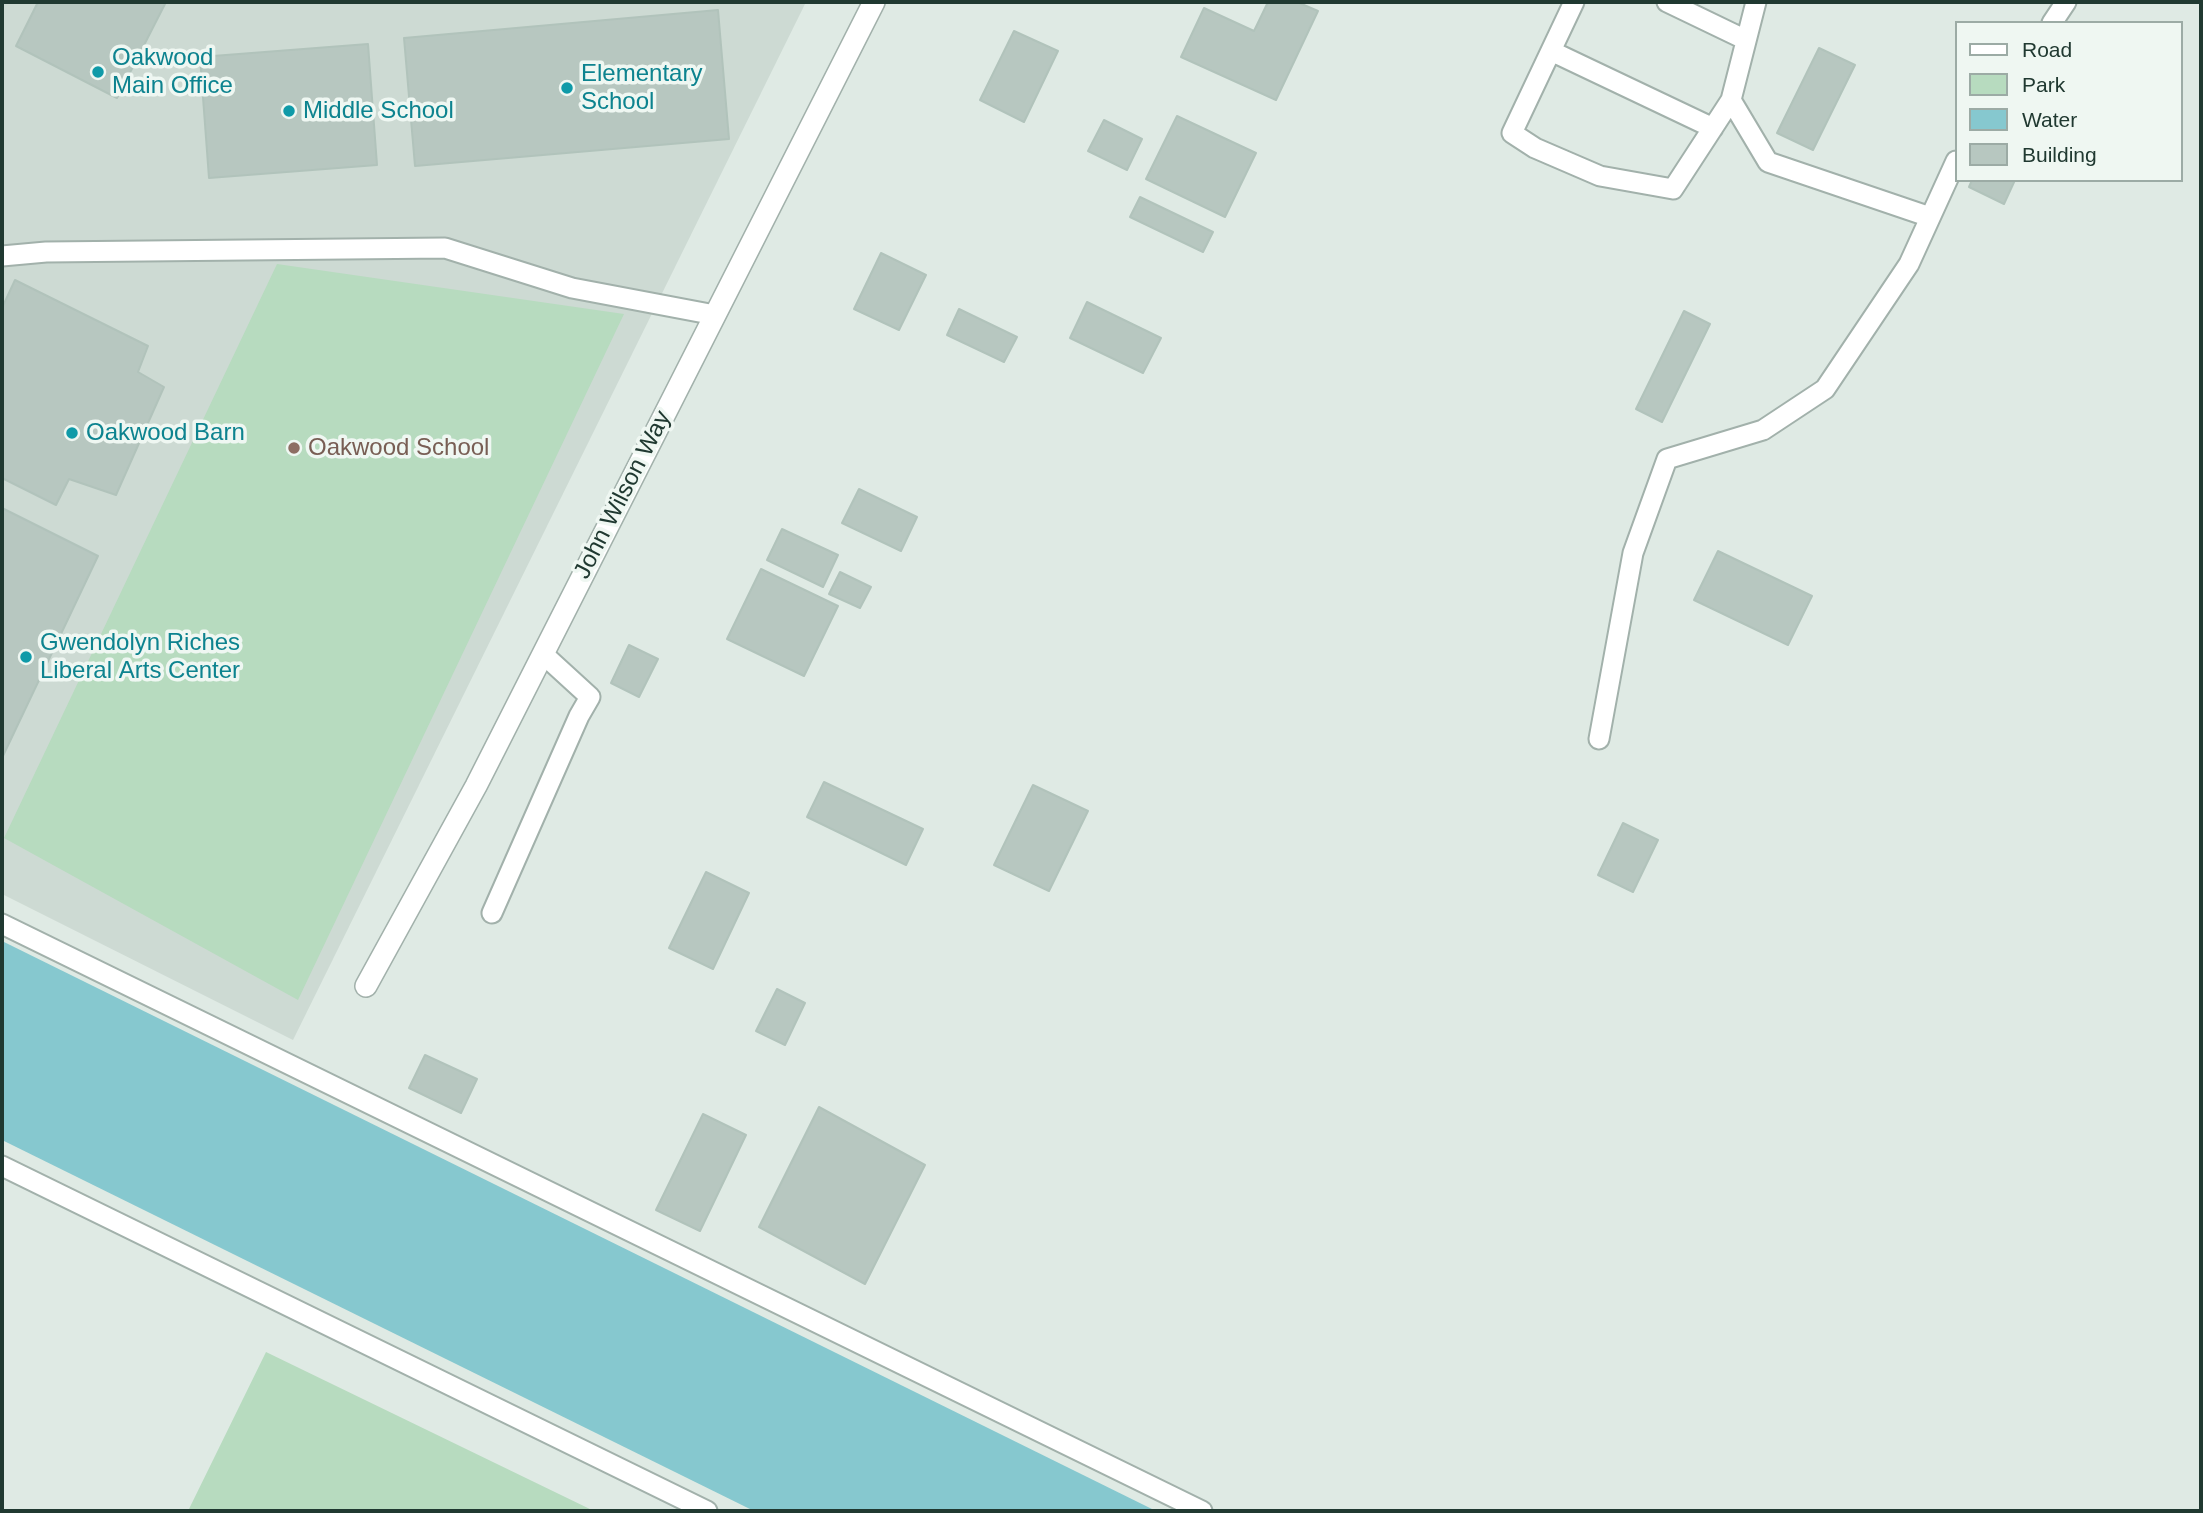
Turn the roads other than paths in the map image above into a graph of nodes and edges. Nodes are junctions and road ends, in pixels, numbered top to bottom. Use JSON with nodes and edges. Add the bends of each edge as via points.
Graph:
{"nodes":[{"id":1,"x":874,"y":2,"type":"edge"},
{"id":2,"x":1574,"y":2,"type":"edge"},
{"id":3,"x":1667,"y":2,"type":"edge"},
{"id":4,"x":1756,"y":2,"type":"edge"},
{"id":5,"x":2066,"y":2,"type":"edge"},
{"id":6,"x":2053,"y":21,"type":"edge"},
{"id":7,"x":1746,"y":40,"type":"junction"},
{"id":8,"x":1551,"y":51,"type":"junction"},
{"id":9,"x":1731,"y":100,"type":"junction"},
{"id":10,"x":1713,"y":128,"type":"junction"},
{"id":11,"x":1954,"y":165,"type":"edge"},
{"id":12,"x":1930,"y":217,"type":"junction"},
{"id":13,"x":2,"y":256,"type":"edge"},
{"id":14,"x":715,"y":315,"type":"junction"},
{"id":15,"x":543,"y":654,"type":"junction"},
{"id":16,"x":1599,"y":739,"type":"dead end"},
{"id":17,"x":492,"y":913,"type":"dead end"},
{"id":18,"x":2,"y":924,"type":"edge"},
{"id":19,"x":366,"y":986,"type":"dead end"},
{"id":20,"x":2,"y":1166,"type":"edge"},
{"id":21,"x":707,"y":1511,"type":"edge"},
{"id":22,"x":1202,"y":1511,"type":"edge"}],
"edges":[{"from":1,"to":14,"type":"street","name":"John Wilson Way"},
{"from":2,"to":8,"type":"lane"},
{"from":3,"to":7,"type":"lane"},
{"from":4,"to":7,"type":"lane"},
{"from":5,"to":6,"type":"lane"},
{"from":7,"to":9,"type":"lane"},
{"from":8,"to":10,"type":"lane"},
{"from":8,"to":10,"type":"lane","via":[[1512,133],[1535,148],[1600,176],[1673,189]]},
{"from":9,"to":10,"type":"lane"},
{"from":9,"to":12,"type":"lane","via":[[1768,162]]},
{"from":11,"to":12,"type":"lane"},
{"from":12,"to":16,"type":"lane","via":[[1909,264],[1825,389],[1763,430],[1667,459],[1633,553]]},
{"from":13,"to":14,"type":"lane","via":[[445,248],[572,288]]},
{"from":14,"to":15,"type":"street","name":"John Wilson Way"},
{"from":15,"to":17,"type":"lane","via":[[590,697]]},
{"from":15,"to":19,"type":"street","name":"John Wilson Way"},
{"from":18,"to":22,"type":"lane"},
{"from":20,"to":21,"type":"lane"}]}
